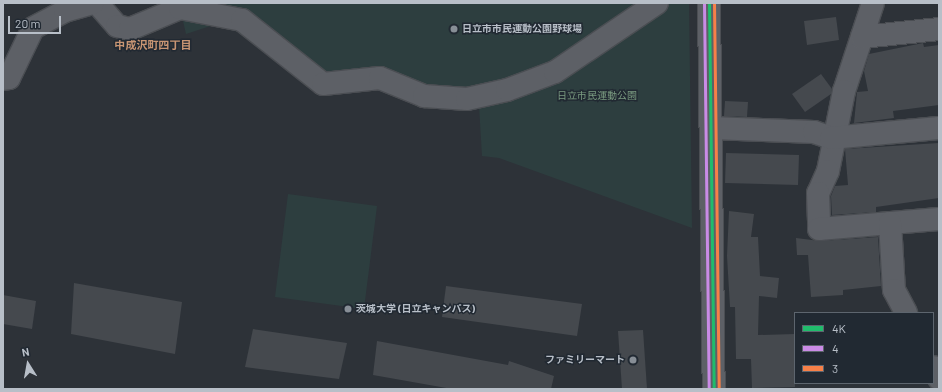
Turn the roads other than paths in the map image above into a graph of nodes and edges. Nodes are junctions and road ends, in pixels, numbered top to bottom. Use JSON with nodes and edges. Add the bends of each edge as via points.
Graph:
{"nodes":[{"id":1,"x":93,"y":3,"type":"edge"},
{"id":2,"x":97,"y":3,"type":"edge"},
{"id":3,"x":657,"y":3,"type":"edge"},
{"id":4,"x":710,"y":3,"type":"edge"},
{"id":5,"x":873,"y":3,"type":"edge"},
{"id":6,"x":179,"y":6,"type":"edge"},
{"id":7,"x":939,"y":29,"type":"edge"},
{"id":8,"x":862,"y":37,"type":"junction"},
{"id":9,"x":3,"y":79,"type":"edge"},
{"id":10,"x":712,"y":128,"type":"junction"},
{"id":11,"x":939,"y":128,"type":"edge"},
{"id":12,"x":832,"y":138,"type":"junction"},
{"id":13,"x":939,"y":219,"type":"edge"},
{"id":14,"x":890,"y":223,"type":"junction"},
{"id":15,"x":905,"y":312,"type":"edge"},
{"id":16,"x":934,"y":369,"type":"edge"},
{"id":17,"x":939,"y":379,"type":"edge"},
{"id":18,"x":714,"y":389,"type":"edge"}],
"edges":[{"from":1,"to":9,"type":"street","via":[[65,11],[33,28],[9,78]]},
{"from":2,"to":6,"type":"street","via":[[117,26],[130,29]]},
{"from":3,"to":6,"type":"street","via":[[610,38],[555,72],[507,90],[467,99],[424,96],[380,78],[323,84],[242,20]]},
{"from":4,"to":10,"type":"street"},
{"from":5,"to":8,"type":"street"},
{"from":7,"to":8,"type":"street"},
{"from":8,"to":12,"type":"street"},
{"from":10,"to":12,"type":"street","via":[[814,132]]},
{"from":10,"to":18,"type":"street"},
{"from":11,"to":12,"type":"street"},
{"from":12,"to":14,"type":"street","via":[[828,171],[818,193],[819,229]]},
{"from":13,"to":14,"type":"street"},
{"from":14,"to":15,"type":"street","via":[[894,290]]},
{"from":16,"to":17,"type":"street"}]}
